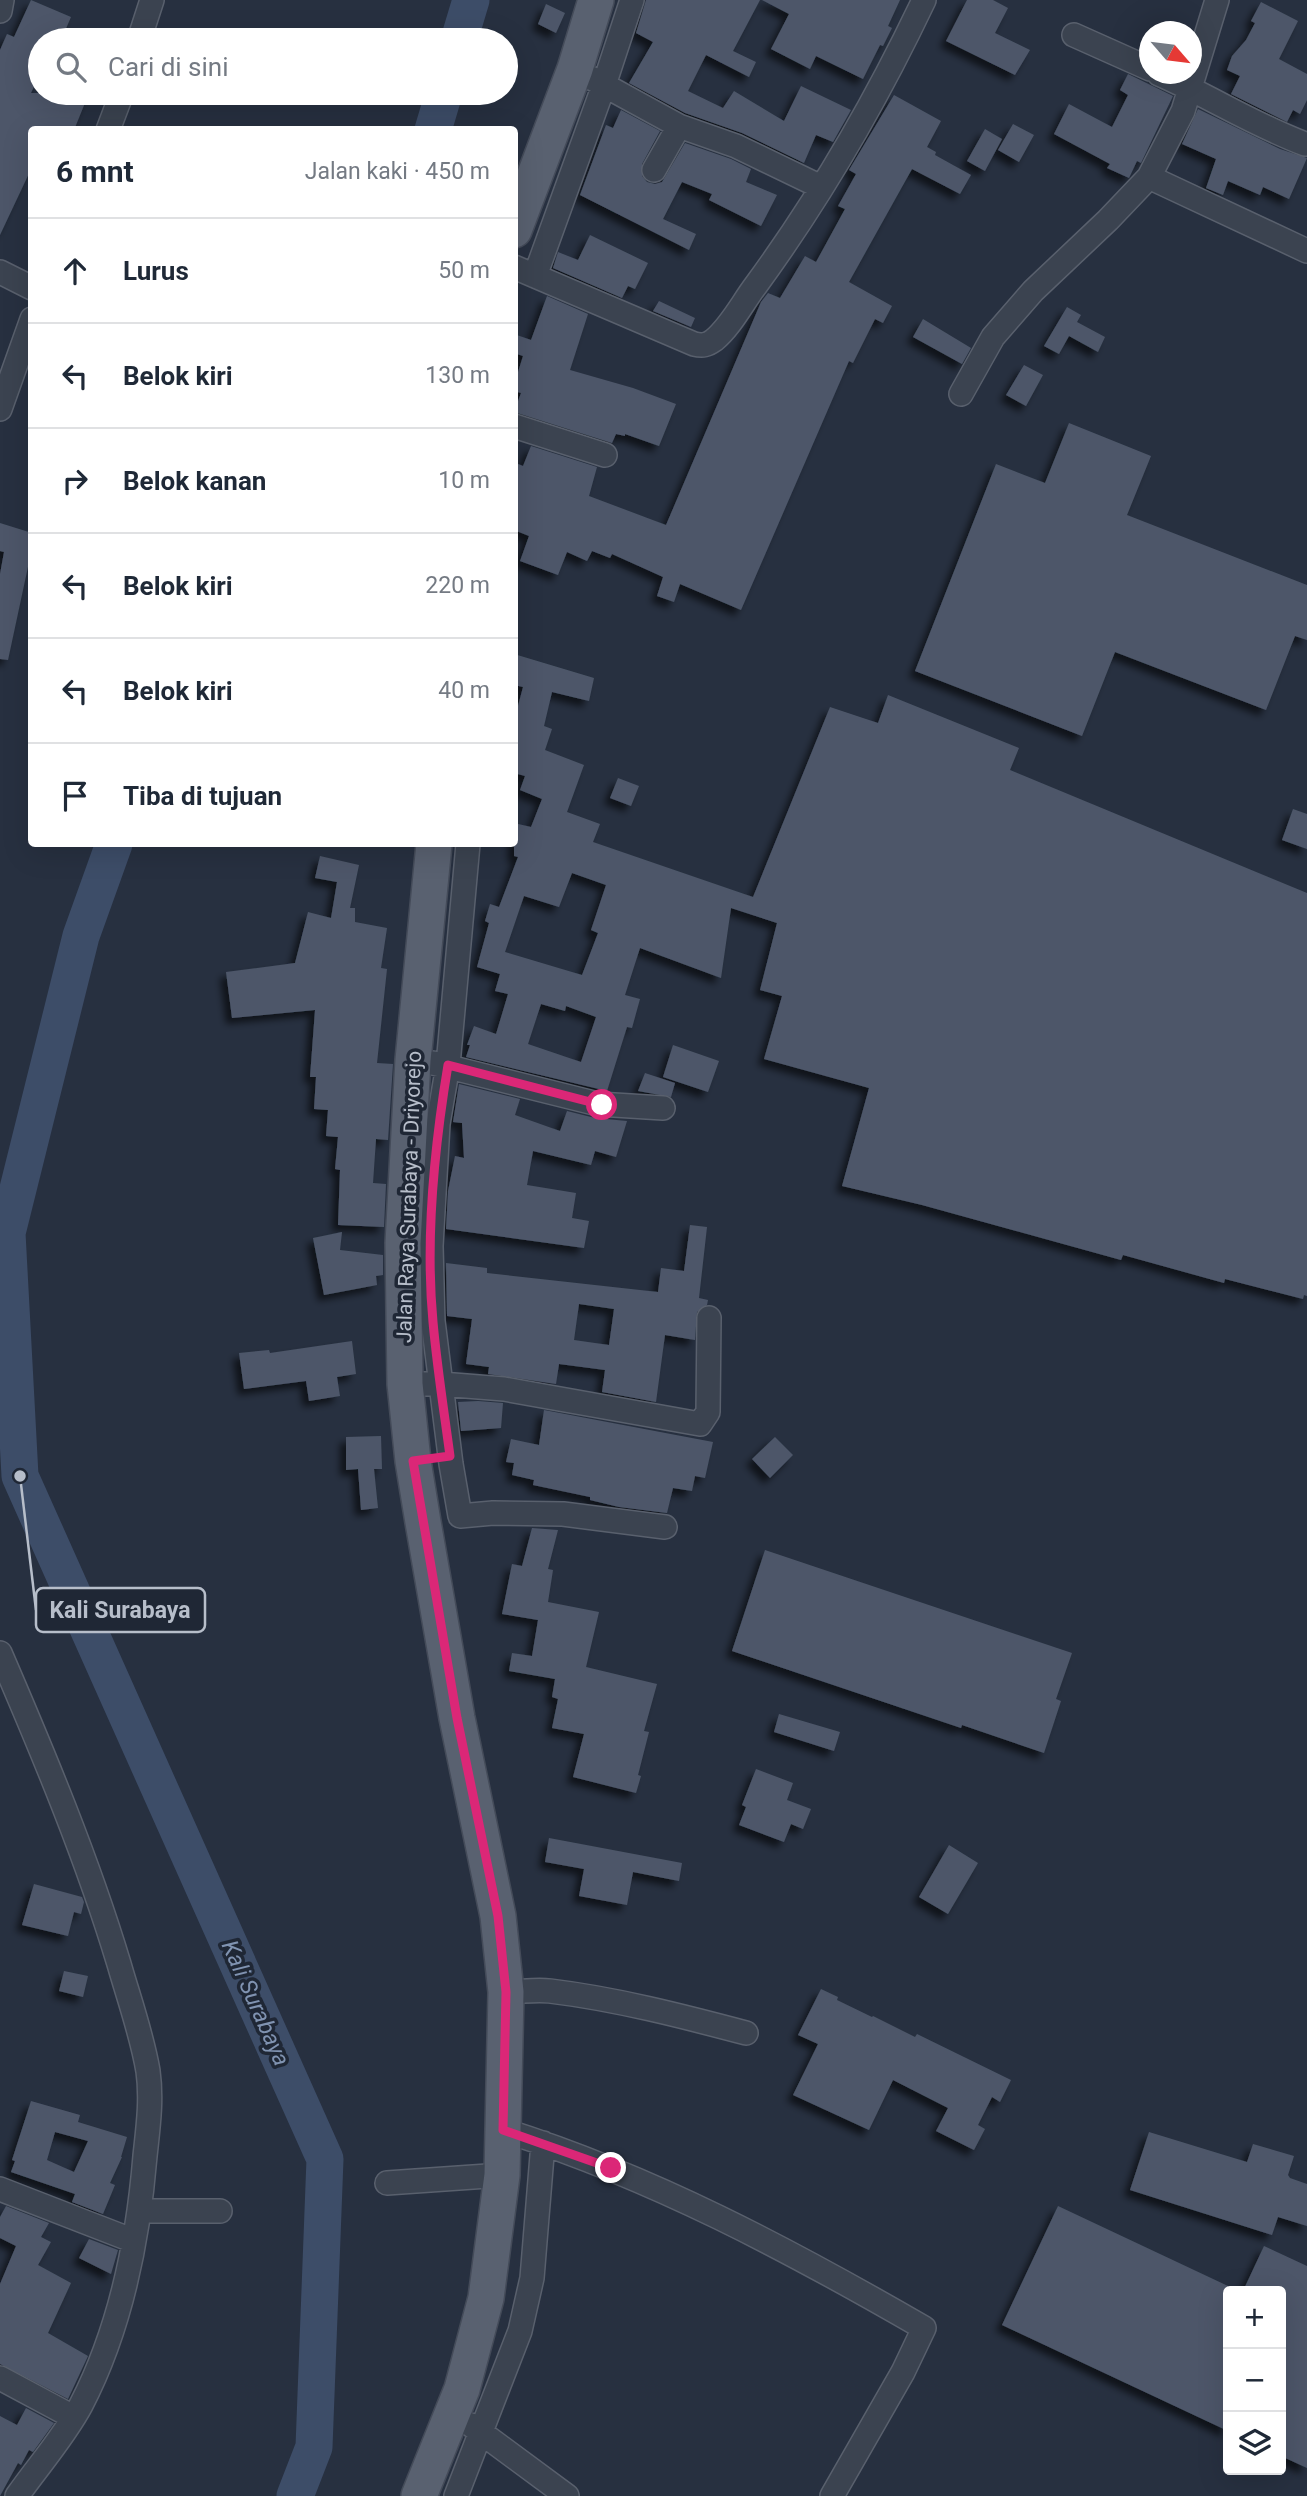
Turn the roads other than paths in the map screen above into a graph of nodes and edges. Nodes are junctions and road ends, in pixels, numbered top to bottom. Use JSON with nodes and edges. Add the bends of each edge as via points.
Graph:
{"nodes":[{"id":1,"x":2,"y":0,"type":"edge"},
{"id":2,"x":152,"y":0,"type":"edge"},
{"id":3,"x":596,"y":0,"type":"edge"},
{"id":4,"x":632,"y":0,"type":"edge"},
{"id":5,"x":923,"y":0,"type":"edge"},
{"id":6,"x":1217,"y":0,"type":"edge"},
{"id":7,"x":0,"y":12,"type":"edge"},
{"id":8,"x":143,"y":28,"type":"edge"},
{"id":9,"x":1074,"y":35,"type":"dead end"},
{"id":10,"x":1139,"y":64,"type":"edge"},
{"id":11,"x":590,"y":77,"type":"junction"},
{"id":12,"x":1182,"y":84,"type":"edge"},
{"id":13,"x":1191,"y":88,"type":"junction"},
{"id":14,"x":117,"y":105,"type":"edge"},
{"id":15,"x":109,"y":126,"type":"edge"},
{"id":16,"x":679,"y":126,"type":"junction"},
{"id":17,"x":1305,"y":144,"type":"dead end"},
{"id":18,"x":654,"y":170,"type":"dead end"},
{"id":19,"x":1149,"y":177,"type":"junction"},
{"id":20,"x":821,"y":187,"type":"junction"},
{"id":21,"x":518,"y":222,"type":"edge"},
{"id":22,"x":1307,"y":251,"type":"edge"},
{"id":23,"x":0,"y":272,"type":"edge"},
{"id":24,"x":525,"y":272,"type":"edge"},
{"id":25,"x":28,"y":286,"type":"edge"},
{"id":26,"x":28,"y":330,"type":"edge"},
{"id":27,"x":961,"y":394,"type":"dead end"},
{"id":28,"x":0,"y":409,"type":"edge"},
{"id":29,"x":518,"y":427,"type":"edge"},
{"id":30,"x":605,"y":455,"type":"dead end"},
{"id":31,"x":433,"y":847,"type":"edge"},
{"id":32,"x":468,"y":847,"type":"edge"},
{"id":33,"x":412,"y":1060,"type":"junction"},
{"id":34,"x":448,"y":1065,"type":"junction"},
{"id":35,"x":663,"y":1108,"type":"dead end"},
{"id":36,"x":709,"y":1318,"type":"dead end"},
{"id":37,"x":405,"y":1384,"type":"junction"},
{"id":38,"x":441,"y":1384,"type":"junction"},
{"id":39,"x":450,"y":1456,"type":"junction"},
{"id":40,"x":413,"y":1461,"type":"junction"},
{"id":41,"x":665,"y":1527,"type":"dead end"},
{"id":42,"x":0,"y":1653,"type":"edge"},
{"id":43,"x":506,"y":1992,"type":"junction"},
{"id":44,"x":746,"y":2033,"type":"dead end"},
{"id":45,"x":503,"y":2130,"type":"junction"},
{"id":46,"x":543,"y":2143,"type":"junction"},
{"id":47,"x":502,"y":2175,"type":"junction"},
{"id":48,"x":387,"y":2183,"type":"dead end"},
{"id":49,"x":0,"y":2189,"type":"edge"},
{"id":50,"x":139,"y":2211,"type":"junction"},
{"id":51,"x":220,"y":2211,"type":"dead end"},
{"id":52,"x":134,"y":2241,"type":"junction"},
{"id":53,"x":0,"y":2378,"type":"edge"},
{"id":54,"x":73,"y":2417,"type":"junction"},
{"id":55,"x":468,"y":2423,"type":"junction"},
{"id":56,"x":17,"y":2496,"type":"edge"},
{"id":57,"x":419,"y":2496,"type":"edge"},
{"id":58,"x":456,"y":2496,"type":"edge"},
{"id":59,"x":567,"y":2496,"type":"edge"},
{"id":60,"x":832,"y":2496,"type":"edge"}],
"edges":[{"from":1,"to":7,"type":"street"},
{"from":2,"to":8,"type":"street"},
{"from":3,"to":11,"type":"main road"},
{"from":4,"to":11,"type":"street"},
{"from":5,"to":20,"type":"street","via":[[890,71]]},
{"from":6,"to":13,"type":"street"},
{"from":9,"to":10,"type":"street"},
{"from":11,"to":16,"type":"street"},
{"from":11,"to":21,"type":"main road"},
{"from":11,"to":24,"type":"street"},
{"from":12,"to":13,"type":"street"},
{"from":13,"to":17,"type":"street","via":[[1268,131]]},
{"from":13,"to":19,"type":"street"},
{"from":14,"to":15,"type":"street"},
{"from":16,"to":18,"type":"street"},
{"from":16,"to":20,"type":"street","via":[[736,146]]},
{"from":19,"to":22,"type":"street"},
{"from":19,"to":27,"type":"street","via":[[993,337]]},
{"from":20,"to":24,"type":"street","via":[[770,266],[721,333],[706,345],[694,344]]},
{"from":23,"to":25,"type":"street"},
{"from":26,"to":28,"type":"street"},
{"from":29,"to":30,"type":"street"},
{"from":31,"to":33,"type":"main road","name":"Jalan Raya Surabaya - Driyorejo"},
{"from":32,"to":34,"type":"street","name":"Jalan Raya Surabaya - Driyorejo"},
{"from":33,"to":34,"type":"street"},
{"from":33,"to":37,"type":"main road","name":"Jalan Raya Surabaya - Driyorejo","via":[[403,1243]]},
{"from":34,"to":35,"type":"street","via":[[598,1104]]},
{"from":34,"to":38,"type":"street","name":"Jalan Raya Surabaya - Driyorejo","via":[[438,1124],[431,1246]]},
{"from":36,"to":38,"type":"street","via":[[708,1412],[699,1423],[504,1389]]},
{"from":37,"to":38,"type":"street"},
{"from":37,"to":40,"type":"main road","name":"Jalan Raya Surabaya - Driyorejo"},
{"from":38,"to":39,"type":"street","name":"Jalan Raya Surabaya - Driyorejo"},
{"from":39,"to":40,"type":"street"},
{"from":39,"to":41,"type":"street","name":"Jalan Raya Surabaya - Driyorejo","via":[[460,1516],[564,1514]]},
{"from":40,"to":43,"type":"main road","name":"Jalan Raya Surabaya - Driyorejo","via":[[457,1718],[498,1916]]},
{"from":42,"to":50,"type":"street","via":[[54,1780],[110,1935],[141,2040],[150,2103]]},
{"from":43,"to":44,"type":"street","via":[[547,1991],[600,1999]]},
{"from":43,"to":45,"type":"main road","name":"Jalan Raya Surabaya - Driyorejo"},
{"from":45,"to":46,"type":"street"},
{"from":45,"to":47,"type":"main road","name":"Jalan Raya Surabaya - Driyorejo"},
{"from":46,"to":55,"type":"street","name":"Jalan Raya Surabaya - Driyorejo","via":[[532,2278],[520,2331]]},
{"from":46,"to":60,"type":"street","via":[[678,2197],[924,2328]]},
{"from":47,"to":48,"type":"street"},
{"from":47,"to":55,"type":"main road","name":"Jalan Raya Surabaya - Driyorejo","via":[[486,2298],[462,2389]]},
{"from":49,"to":52,"type":"street"},
{"from":50,"to":51,"type":"street"},
{"from":50,"to":52,"type":"street"},
{"from":52,"to":54,"type":"street","via":[[117,2319]]},
{"from":53,"to":54,"type":"street"},
{"from":54,"to":56,"type":"street"},
{"from":55,"to":57,"type":"main road","name":"Jalan Raya Surabaya - Driyorejo"},
{"from":55,"to":58,"type":"street","name":"Jalan Raya Surabaya - Driyorejo"},
{"from":55,"to":59,"type":"street"}]}
